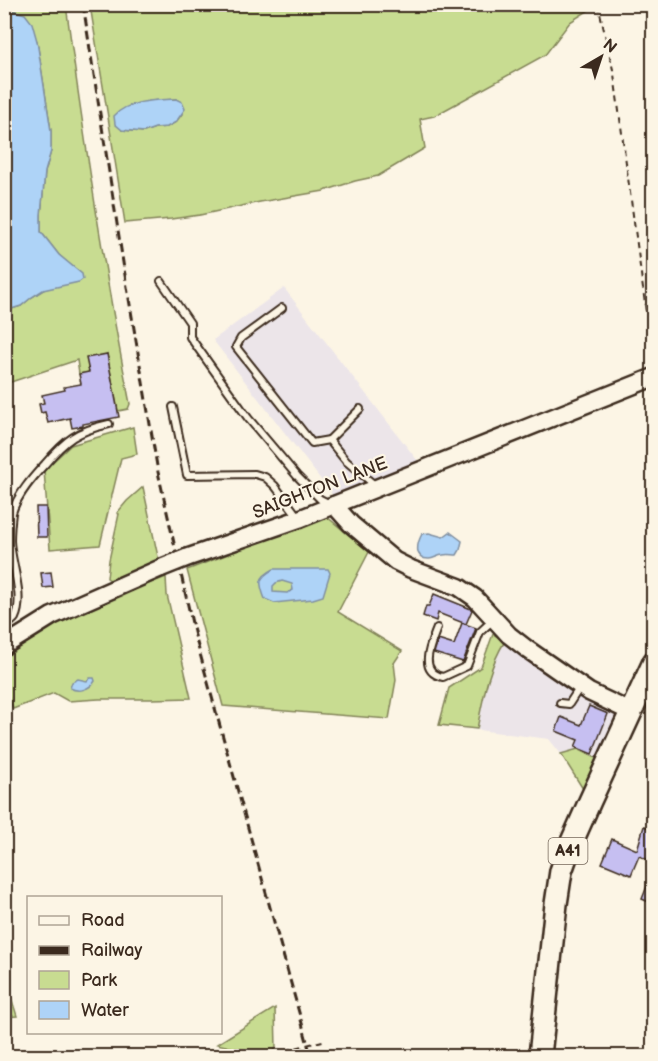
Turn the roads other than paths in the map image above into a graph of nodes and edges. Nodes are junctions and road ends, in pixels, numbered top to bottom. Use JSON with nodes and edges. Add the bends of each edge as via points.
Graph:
{"nodes":[{"id":1,"x":161,"y":281,"type":"dead end"},
{"id":2,"x":282,"y":308,"type":"dead end"},
{"id":3,"x":654,"y":377,"type":"edge"},
{"id":4,"x":173,"y":406,"type":"dead end"},
{"id":5,"x":360,"y":409,"type":"dead end"},
{"id":6,"x":109,"y":424,"type":"dead end"},
{"id":7,"x":330,"y":440,"type":"junction"},
{"id":8,"x":378,"y":487,"type":"junction"},
{"id":9,"x":334,"y":505,"type":"junction"},
{"id":10,"x":299,"y":519,"type":"junction"},
{"id":11,"x":494,"y":619,"type":"junction"},
{"id":12,"x":4,"y":627,"type":"edge"},
{"id":13,"x":436,"y":628,"type":"dead end"},
{"id":14,"x":4,"y":646,"type":"edge"},
{"id":15,"x":654,"y":662,"type":"edge"},
{"id":16,"x":580,"y":686,"type":"junction"},
{"id":17,"x":560,"y":703,"type":"dead end"},
{"id":18,"x":631,"y":712,"type":"junction"},
{"id":19,"x":540,"y":1056,"type":"edge"}],
"edges":[{"from":1,"to":9,"type":"lane","via":[[190,323],[190,338],[249,418],[297,476],[320,499]]},
{"from":2,"to":7,"type":"lane","via":[[241,338],[236,347],[312,443]]},
{"from":3,"to":8,"type":"street","name":"SAIGHTON LANE"},
{"from":4,"to":10,"type":"lane","via":[[187,475],[264,477]]},
{"from":5,"to":7,"type":"lane"},
{"from":6,"to":12,"type":"lane","via":[[76,434],[59,447],[22,493],[13,512],[10,540],[19,602],[14,620]]},
{"from":7,"to":8,"type":"lane","via":[[345,461]]},
{"from":8,"to":9,"type":"street","name":"SAIGHTON LANE"},
{"from":9,"to":10,"type":"street","name":"SAIGHTON LANE"},
{"from":9,"to":11,"type":"street","via":[[395,561],[459,587]]},
{"from":10,"to":14,"type":"street","name":"SAIGHTON LANE","bridge":true,"via":[[161,568],[52,616]]},
{"from":11,"to":13,"type":"lane","via":[[480,632],[467,666],[443,677],[434,673],[428,663]]},
{"from":11,"to":16,"type":"street","via":[[509,635]]},
{"from":15,"to":18,"type":"highway","number":"A41"},
{"from":16,"to":17,"type":"lane","via":[[569,704]]},
{"from":16,"to":18,"type":"street"},
{"from":18,"to":19,"type":"highway","number":"A41","via":[[561,872]]}]}
